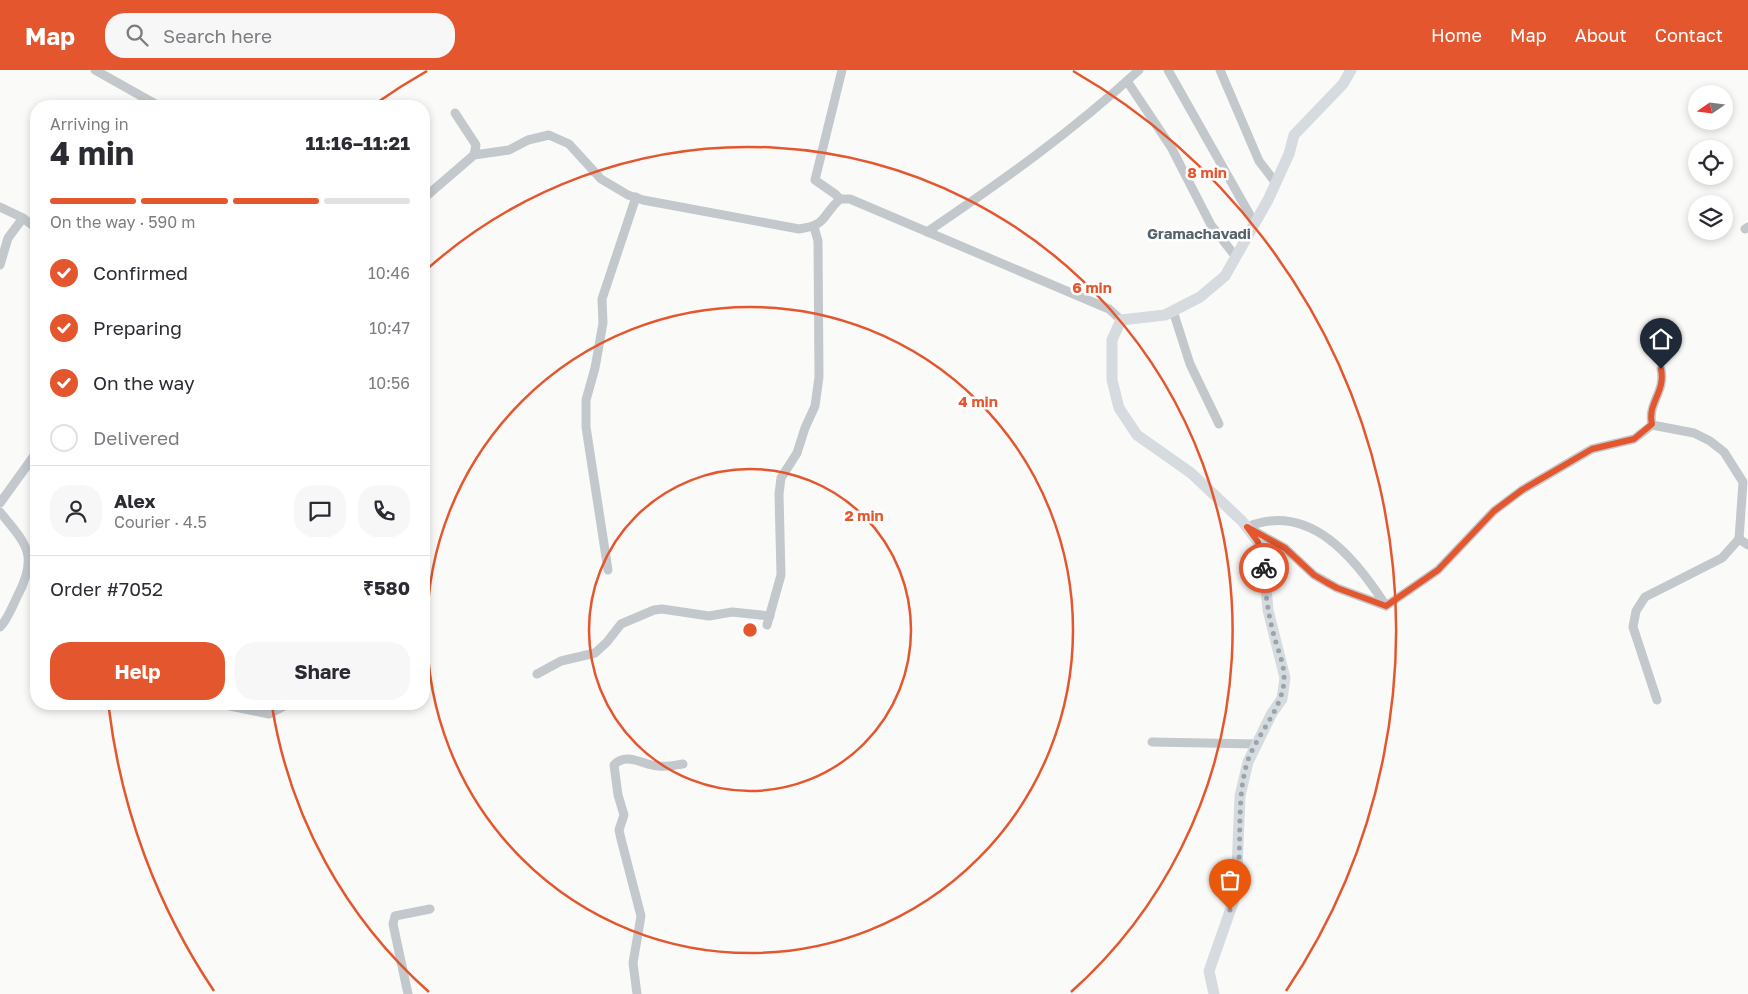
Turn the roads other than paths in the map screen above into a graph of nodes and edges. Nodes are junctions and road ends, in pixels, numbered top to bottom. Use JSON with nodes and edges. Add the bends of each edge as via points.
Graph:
{"nodes":[{"id":1,"x":96,"y":70,"type":"edge"},
{"id":2,"x":842,"y":70,"type":"edge"},
{"id":3,"x":1138,"y":70,"type":"edge"},
{"id":4,"x":1168,"y":70,"type":"edge"},
{"id":5,"x":1220,"y":70,"type":"edge"},
{"id":6,"x":1352,"y":70,"type":"edge"},
{"id":7,"x":1127,"y":81,"type":"junction"},
{"id":8,"x":148,"y":100,"type":"edge"},
{"id":9,"x":454,"y":113,"type":"dead end"},
{"id":10,"x":474,"y":155,"type":"junction"},
{"id":11,"x":1276,"y":183,"type":"junction"},
{"id":12,"x":430,"y":193,"type":"edge"},
{"id":13,"x":636,"y":197,"type":"junction"},
{"id":14,"x":840,"y":199,"type":"junction"},
{"id":15,"x":0,"y":206,"type":"edge"},
{"id":16,"x":23,"y":218,"type":"junction"},
{"id":17,"x":30,"y":223,"type":"edge"},
{"id":18,"x":1255,"y":224,"type":"junction"},
{"id":19,"x":814,"y":227,"type":"junction"},
{"id":20,"x":927,"y":232,"type":"junction"},
{"id":21,"x":1236,"y":258,"type":"junction"},
{"id":22,"x":0,"y":265,"type":"edge"},
{"id":23,"x":1173,"y":311,"type":"junction"},
{"id":24,"x":1121,"y":320,"type":"junction"},
{"id":25,"x":1661,"y":369,"type":"dead end"},
{"id":26,"x":1219,"y":424,"type":"dead end"},
{"id":27,"x":1652,"y":424,"type":"junction"},
{"id":28,"x":30,"y":461,"type":"edge"},
{"id":29,"x":0,"y":503,"type":"edge"},
{"id":30,"x":1745,"y":508,"type":"edge"},
{"id":31,"x":0,"y":512,"type":"edge"},
{"id":32,"x":1247,"y":527,"type":"junction"},
{"id":33,"x":1739,"y":539,"type":"junction"},
{"id":34,"x":1748,"y":545,"type":"edge"},
{"id":35,"x":608,"y":570,"type":"dead end"},
{"id":36,"x":1386,"y":606,"type":"junction"},
{"id":37,"x":0,"y":627,"type":"edge"},
{"id":38,"x":537,"y":674,"type":"dead end"},
{"id":39,"x":1657,"y":700,"type":"dead end"},
{"id":40,"x":249,"y":710,"type":"edge"},
{"id":41,"x":277,"y":710,"type":"edge"},
{"id":42,"x":1152,"y":742,"type":"dead end"},
{"id":43,"x":1257,"y":744,"type":"junction"},
{"id":44,"x":684,"y":764,"type":"dead end"},
{"id":45,"x":430,"y":909,"type":"dead end"},
{"id":46,"x":408,"y":994,"type":"edge"},
{"id":47,"x":637,"y":994,"type":"edge"},
{"id":48,"x":1214,"y":994,"type":"edge"}],
"edges":[{"from":1,"to":8,"type":"street"},
{"from":2,"to":14,"type":"street","via":[[815,180]]},
{"from":3,"to":7,"type":"street"},
{"from":4,"to":18,"type":"street"},
{"from":5,"to":11,"type":"street","via":[[1259,161]]},
{"from":6,"to":11,"type":"main road","via":[[1343,84],[1294,135],[1290,154]]},
{"from":7,"to":20,"type":"street","via":[[1025,166]]},
{"from":7,"to":21,"type":"street","via":[[1172,148],[1206,218]]},
{"from":9,"to":10,"type":"street","via":[[476,145]]},
{"from":10,"to":12,"type":"street"},
{"from":10,"to":13,"type":"street","via":[[509,150],[528,140],[549,135],[569,144],[601,179]]},
{"from":11,"to":18,"type":"main road"},
{"from":13,"to":19,"type":"street","via":[[799,229]]},
{"from":13,"to":35,"type":"street","via":[[602,299],[603,323],[586,400],[586,427]]},
{"from":14,"to":19,"type":"street","via":[[825,219]]},
{"from":14,"to":20,"type":"street","via":[[850,199]]},
{"from":15,"to":16,"type":"street"},
{"from":16,"to":17,"type":"street"},
{"from":16,"to":22,"type":"street","via":[[8,238]]},
{"from":18,"to":21,"type":"main road"},
{"from":19,"to":38,"type":"street","via":[[819,251],[819,377],[815,406],[797,453],[781,478],[781,575],[768,620],[732,612],[709,616],[662,608],[621,624],[594,653],[561,661]]},
{"from":20,"to":24,"type":"street","via":[[1109,309]]},
{"from":21,"to":23,"type":"main road","via":[[1225,276],[1200,297]]},
{"from":23,"to":24,"type":"main road","via":[[1165,315]]},
{"from":23,"to":26,"type":"street","via":[[1190,364]]},
{"from":24,"to":32,"type":"main road","via":[[1112,340],[1112,380],[1119,408],[1137,435],[1191,473]]},
{"from":25,"to":27,"type":"street","via":[[1664,381],[1650,414]]},
{"from":27,"to":30,"type":"street","via":[[1694,433],[1724,452],[1743,482]]},
{"from":27,"to":36,"type":"street","via":[[1634,439],[1592,449],[1522,490],[1494,511],[1438,570]]},
{"from":28,"to":29,"type":"street"},
{"from":30,"to":33,"type":"street"},
{"from":31,"to":37,"type":"street","via":[[25,543],[29,568],[27,579]]},
{"from":32,"to":36,"type":"street","via":[[1285,548],[1314,575],[1337,588]]},
{"from":32,"to":36,"type":"street","via":[[1260,522],[1282,521],[1324,534],[1346,553]]},
{"from":32,"to":43,"type":"main road","via":[[1258,542],[1264,565],[1268,610],[1285,678],[1282,699]]},
{"from":33,"to":34,"type":"street"},
{"from":33,"to":39,"type":"street","via":[[1722,558],[1645,597],[1636,611],[1633,627]]},
{"from":40,"to":41,"type":"street","via":[[269,714]]},
{"from":42,"to":43,"type":"street"},
{"from":43,"to":48,"type":"main road","via":[[1248,762],[1240,796],[1236,894],[1208,972]]},
{"from":44,"to":47,"type":"street","via":[[660,766],[622,759],[614,765],[624,815],[620,838],[640,916],[634,963]]},
{"from":45,"to":46,"type":"street","via":[[395,916],[393,924]]}]}
